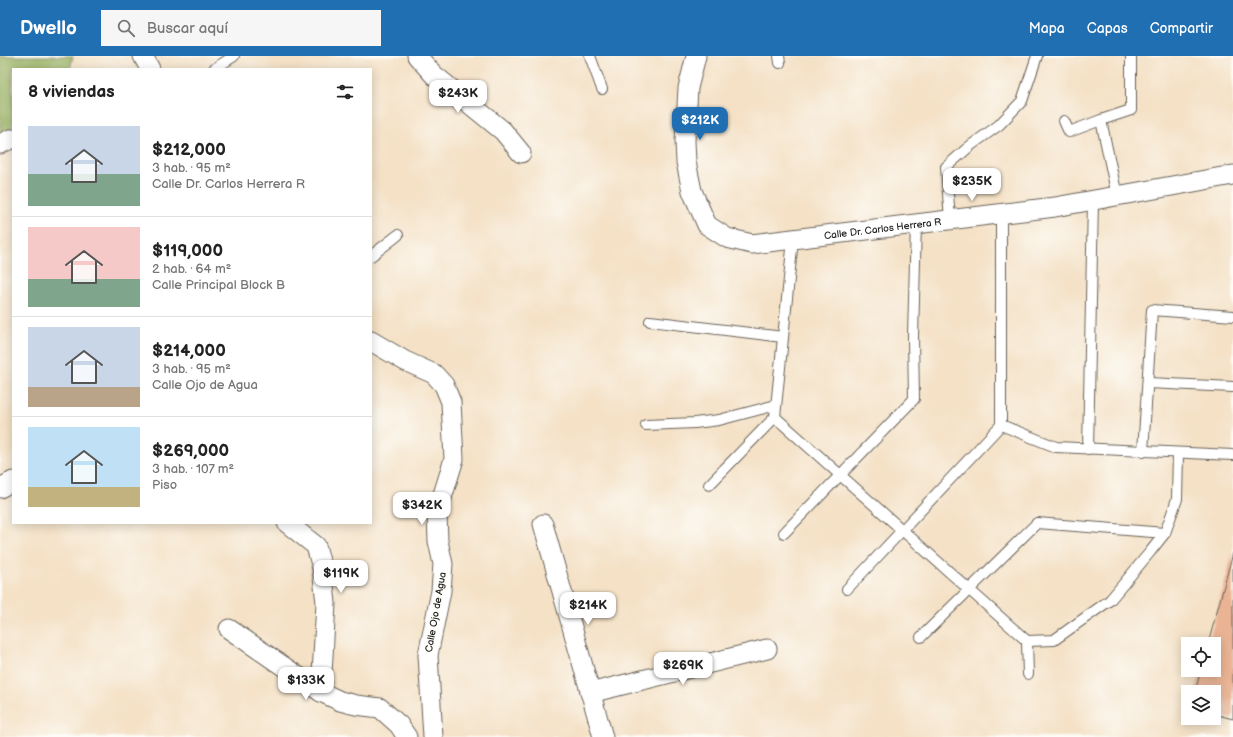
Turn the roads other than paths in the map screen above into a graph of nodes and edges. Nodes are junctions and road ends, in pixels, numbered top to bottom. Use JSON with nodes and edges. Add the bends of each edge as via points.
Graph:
{"nodes":[{"id":1,"x":143,"y":56,"type":"edge"},
{"id":2,"x":234,"y":56,"type":"edge"},
{"id":3,"x":417,"y":56,"type":"edge"},
{"id":4,"x":590,"y":56,"type":"edge"},
{"id":5,"x":696,"y":56,"type":"edge"},
{"id":6,"x":1037,"y":56,"type":"edge"},
{"id":7,"x":1131,"y":56,"type":"edge"},
{"id":8,"x":220,"y":59,"type":"edge"},
{"id":9,"x":149,"y":68,"type":"edge"},
{"id":10,"x":215,"y":68,"type":"edge"},
{"id":11,"x":602,"y":89,"type":"dead end"},
{"id":12,"x":1102,"y":120,"type":"junction"},
{"id":13,"x":1064,"y":121,"type":"dead end"},
{"id":14,"x":12,"y":139,"type":"edge"},
{"id":15,"x":0,"y":144,"type":"edge"},
{"id":16,"x":521,"y":153,"type":"dead end"},
{"id":17,"x":1233,"y":175,"type":"edge"},
{"id":18,"x":1117,"y":196,"type":"junction"},
{"id":19,"x":1093,"y":200,"type":"junction"},
{"id":20,"x":1000,"y":214,"type":"junction"},
{"id":21,"x":950,"y":220,"type":"junction"},
{"id":22,"x":916,"y":224,"type":"junction"},
{"id":23,"x":398,"y":235,"type":"dead end"},
{"id":24,"x":793,"y":239,"type":"junction"},
{"id":25,"x":372,"y":255,"type":"edge"},
{"id":26,"x":1233,"y":316,"type":"edge"},
{"id":27,"x":650,"y":321,"type":"dead end"},
{"id":28,"x":783,"y":337,"type":"junction"},
{"id":29,"x":372,"y":343,"type":"edge"},
{"id":30,"x":1148,"y":383,"type":"junction"},
{"id":31,"x":1233,"y":387,"type":"edge"},
{"id":32,"x":776,"y":405,"type":"junction"},
{"id":33,"x":775,"y":417,"type":"junction"},
{"id":34,"x":646,"y":425,"type":"dead end"},
{"id":35,"x":1001,"y":425,"type":"junction"},
{"id":36,"x":1088,"y":449,"type":"junction"},
{"id":37,"x":1143,"y":452,"type":"junction"},
{"id":38,"x":1178,"y":454,"type":"junction"},
{"id":39,"x":1233,"y":455,"type":"edge"},
{"id":40,"x":840,"y":475,"type":"junction"},
{"id":41,"x":12,"y":482,"type":"edge"},
{"id":42,"x":709,"y":484,"type":"dead end"},
{"id":43,"x":0,"y":488,"type":"edge"},
{"id":44,"x":288,"y":524,"type":"edge"},
{"id":45,"x":543,"y":524,"type":"dead end"},
{"id":46,"x":902,"y":530,"type":"junction"},
{"id":47,"x":784,"y":533,"type":"dead end"},
{"id":48,"x":1165,"y":533,"type":"junction"},
{"id":49,"x":846,"y":589,"type":"dead end"},
{"id":50,"x":969,"y":590,"type":"junction"},
{"id":51,"x":229,"y":629,"type":"dead end"},
{"id":52,"x":921,"y":637,"type":"dead end"},
{"id":53,"x":1027,"y":641,"type":"junction"},
{"id":54,"x":767,"y":649,"type":"dead end"},
{"id":55,"x":1028,"y":674,"type":"dead end"},
{"id":56,"x":321,"y":692,"type":"junction"},
{"id":57,"x":590,"y":693,"type":"junction"},
{"id":58,"x":407,"y":737,"type":"edge"},
{"id":59,"x":433,"y":737,"type":"edge"},
{"id":60,"x":603,"y":737,"type":"edge"}],
"edges":[{"from":1,"to":9,"type":"street"},
{"from":2,"to":8,"type":"lane"},
{"from":3,"to":16,"type":"street","via":[[434,75],[503,131]]},
{"from":4,"to":11,"type":"lane"},
{"from":5,"to":24,"type":"street","name":"Calle Dr. Carlos Herrera R","via":[[688,88],[686,162],[692,191],[707,225],[727,238],[752,244]]},
{"from":6,"to":21,"type":"lane","via":[[1022,101],[999,125],[946,167]]},
{"from":7,"to":12,"type":"lane","via":[[1131,110]]},
{"from":8,"to":10,"type":"lane"},
{"from":12,"to":13,"type":"lane","via":[[1069,132]]},
{"from":12,"to":18,"type":"lane"},
{"from":14,"to":15,"type":"street"},
{"from":17,"to":18,"type":"street","name":"Calle Dr. Carlos Herrera R"},
{"from":18,"to":19,"type":"street","name":"Calle Dr. Carlos Herrera R"},
{"from":19,"to":20,"type":"street","name":"Calle Dr. Carlos Herrera R"},
{"from":19,"to":36,"type":"lane"},
{"from":20,"to":21,"type":"street","name":"Calle Dr. Carlos Herrera R"},
{"from":20,"to":35,"type":"lane"},
{"from":21,"to":22,"type":"street","name":"Calle Dr. Carlos Herrera R"},
{"from":22,"to":24,"type":"street","name":"Calle Dr. Carlos Herrera R"},
{"from":22,"to":40,"type":"lane","via":[[914,399]]},
{"from":23,"to":25,"type":"lane"},
{"from":24,"to":28,"type":"lane"},
{"from":26,"to":30,"type":"lane","via":[[1152,310]]},
{"from":27,"to":28,"type":"lane"},
{"from":28,"to":32,"type":"lane"},
{"from":29,"to":59,"type":"street","name":"Calle Ojo de Agua","via":[[434,374],[444,385],[451,402],[454,459],[437,514],[438,541],[443,564],[441,591],[428,655]]},
{"from":30,"to":31,"type":"lane"},
{"from":30,"to":37,"type":"lane"},
{"from":32,"to":33,"type":"lane"},
{"from":32,"to":34,"type":"lane","via":[[719,420]]},
{"from":33,"to":40,"type":"lane"},
{"from":33,"to":42,"type":"lane"},
{"from":35,"to":36,"type":"lane","via":[[1056,447]]},
{"from":35,"to":46,"type":"lane"},
{"from":36,"to":37,"type":"lane"},
{"from":37,"to":38,"type":"lane"},
{"from":38,"to":39,"type":"lane"},
{"from":38,"to":48,"type":"lane","via":[[1177,499]]},
{"from":40,"to":46,"type":"lane"},
{"from":40,"to":47,"type":"lane"},
{"from":41,"to":43,"type":"street"},
{"from":44,"to":56,"type":"street","via":[[316,546],[322,568],[326,603]]},
{"from":45,"to":57,"type":"street"},
{"from":46,"to":49,"type":"lane"},
{"from":46,"to":50,"type":"lane"},
{"from":48,"to":50,"type":"lane","via":[[1037,523]]},
{"from":48,"to":53,"type":"lane","via":[[1110,600],[1054,640]]},
{"from":50,"to":52,"type":"lane"},
{"from":50,"to":53,"type":"lane"},
{"from":51,"to":56,"type":"street"},
{"from":53,"to":55,"type":"lane"},
{"from":54,"to":57,"type":"street"},
{"from":56,"to":58,"type":"street","via":[[356,705],[380,708]]},
{"from":57,"to":60,"type":"street"}]}
